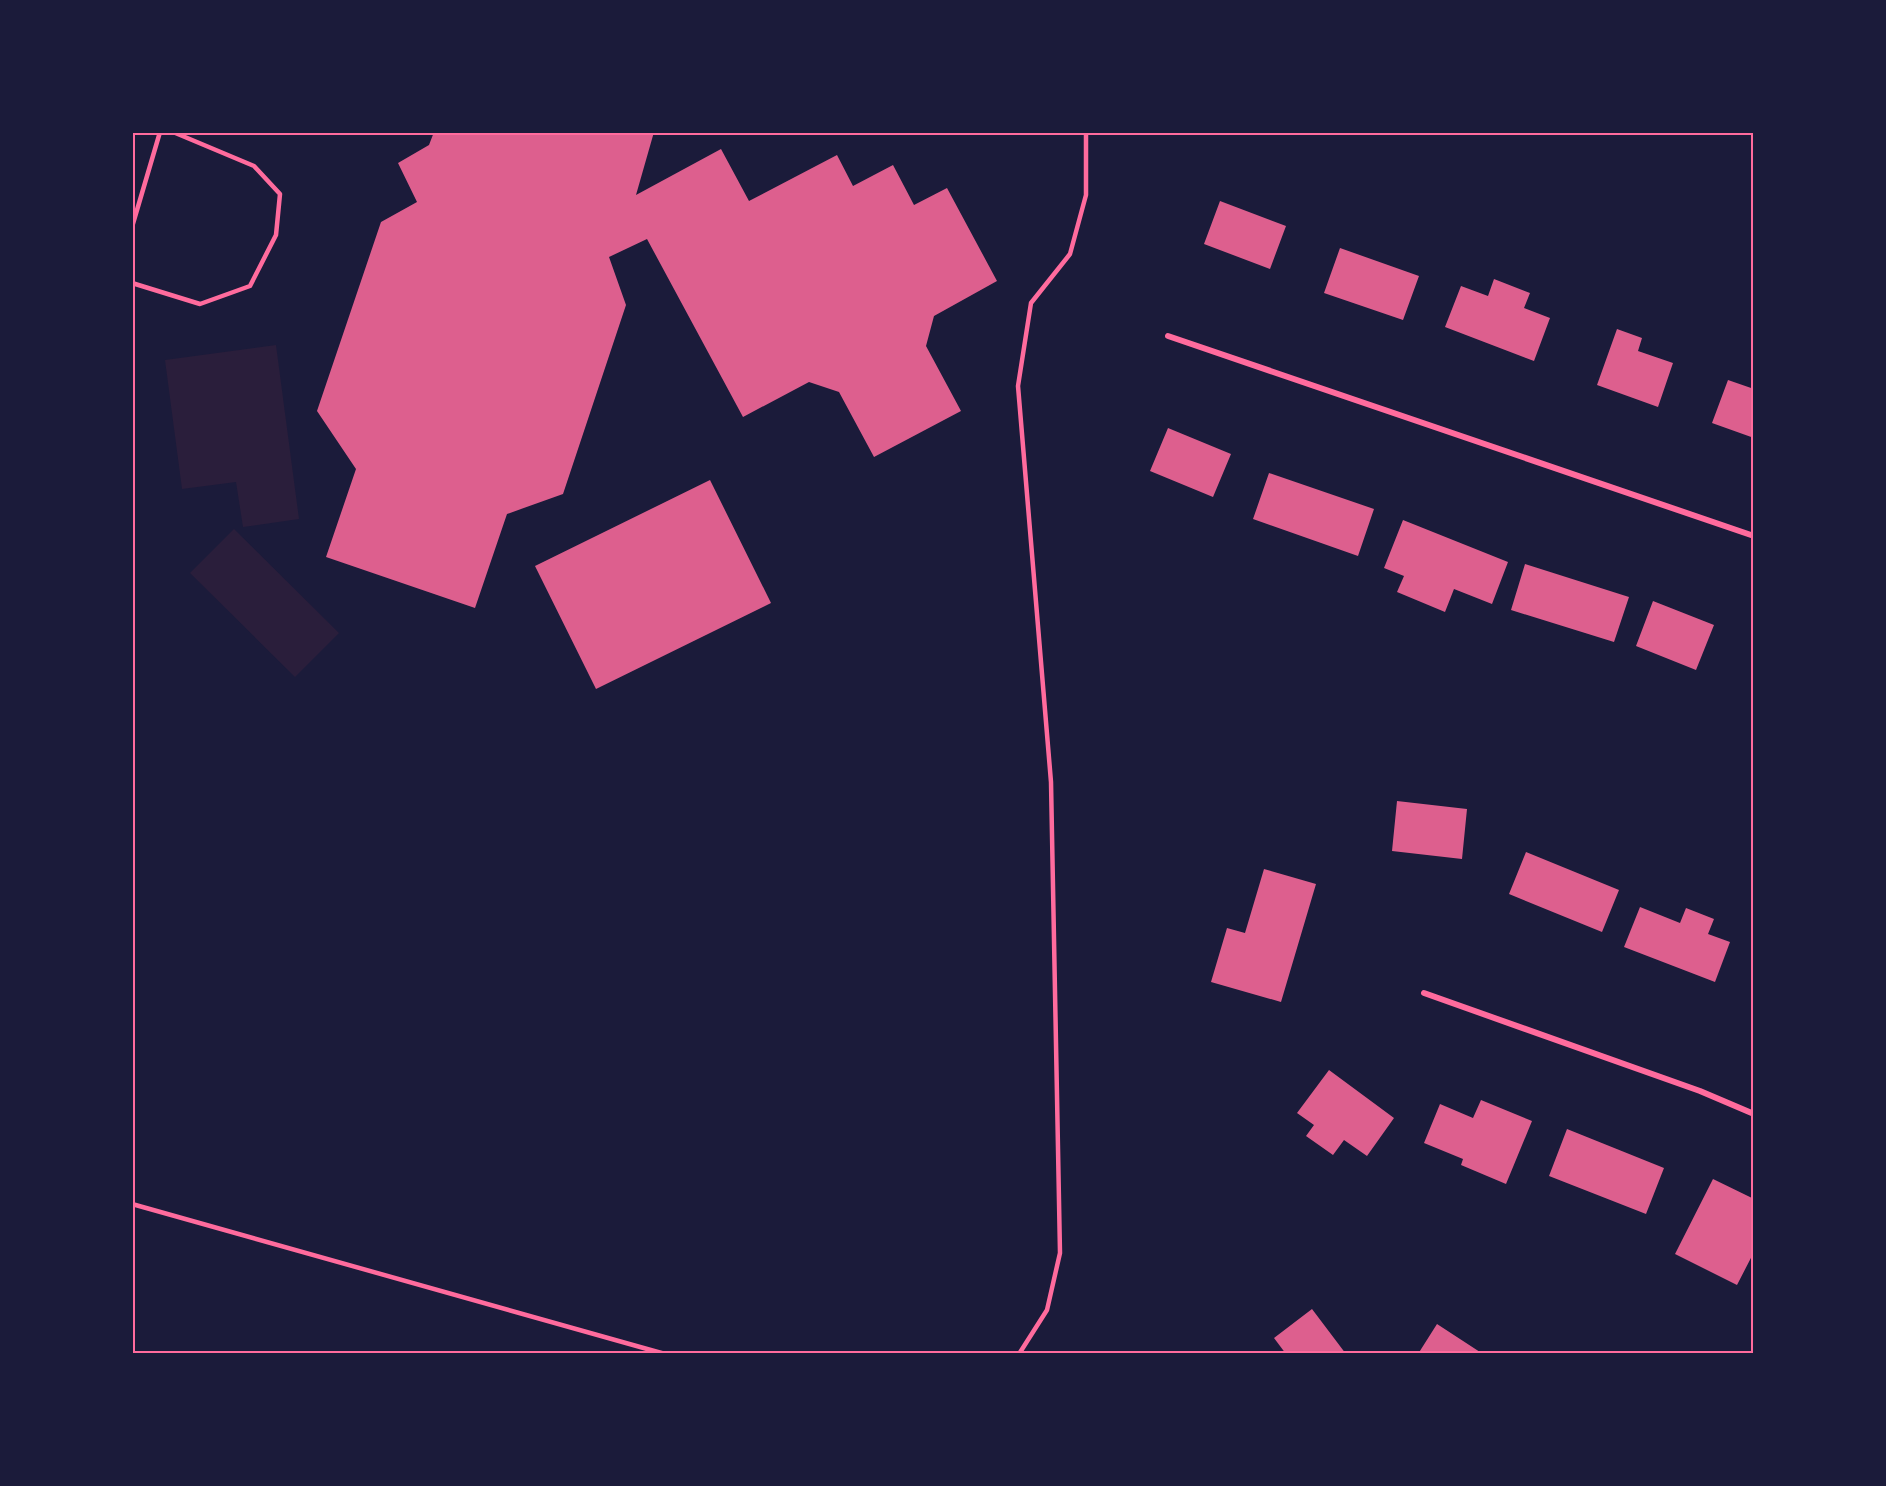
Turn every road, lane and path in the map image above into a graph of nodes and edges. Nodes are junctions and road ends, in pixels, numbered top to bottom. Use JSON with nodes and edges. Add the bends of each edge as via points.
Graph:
{"nodes":[{"id":1,"x":160,"y":132,"type":"edge"},
{"id":2,"x":173,"y":132,"type":"edge"},
{"id":3,"x":1086,"y":132,"type":"edge"},
{"id":4,"x":132,"y":227,"type":"edge"},
{"id":5,"x":132,"y":283,"type":"edge"},
{"id":6,"x":1168,"y":336,"type":"dead end"},
{"id":7,"x":1754,"y":536,"type":"edge"},
{"id":8,"x":1424,"y":993,"type":"dead end"},
{"id":9,"x":1754,"y":1114,"type":"edge"},
{"id":10,"x":132,"y":1204,"type":"edge"},
{"id":11,"x":665,"y":1354,"type":"edge"},
{"id":12,"x":1019,"y":1354,"type":"edge"}],
"edges":[{"from":1,"to":4,"type":"lane"},
{"from":2,"to":5,"type":"lane","via":[[254,166],[280,194],[276,235],[250,286],[200,304]]},
{"from":3,"to":12,"type":"lane","via":[[1086,195],[1070,254],[1031,303],[1018,386],[1050,782],[1060,1253],[1047,1310]]},
{"from":6,"to":7,"type":"street"},
{"from":8,"to":9,"type":"street","via":[[1700,1090]]},
{"from":10,"to":11,"type":"lane"}]}
